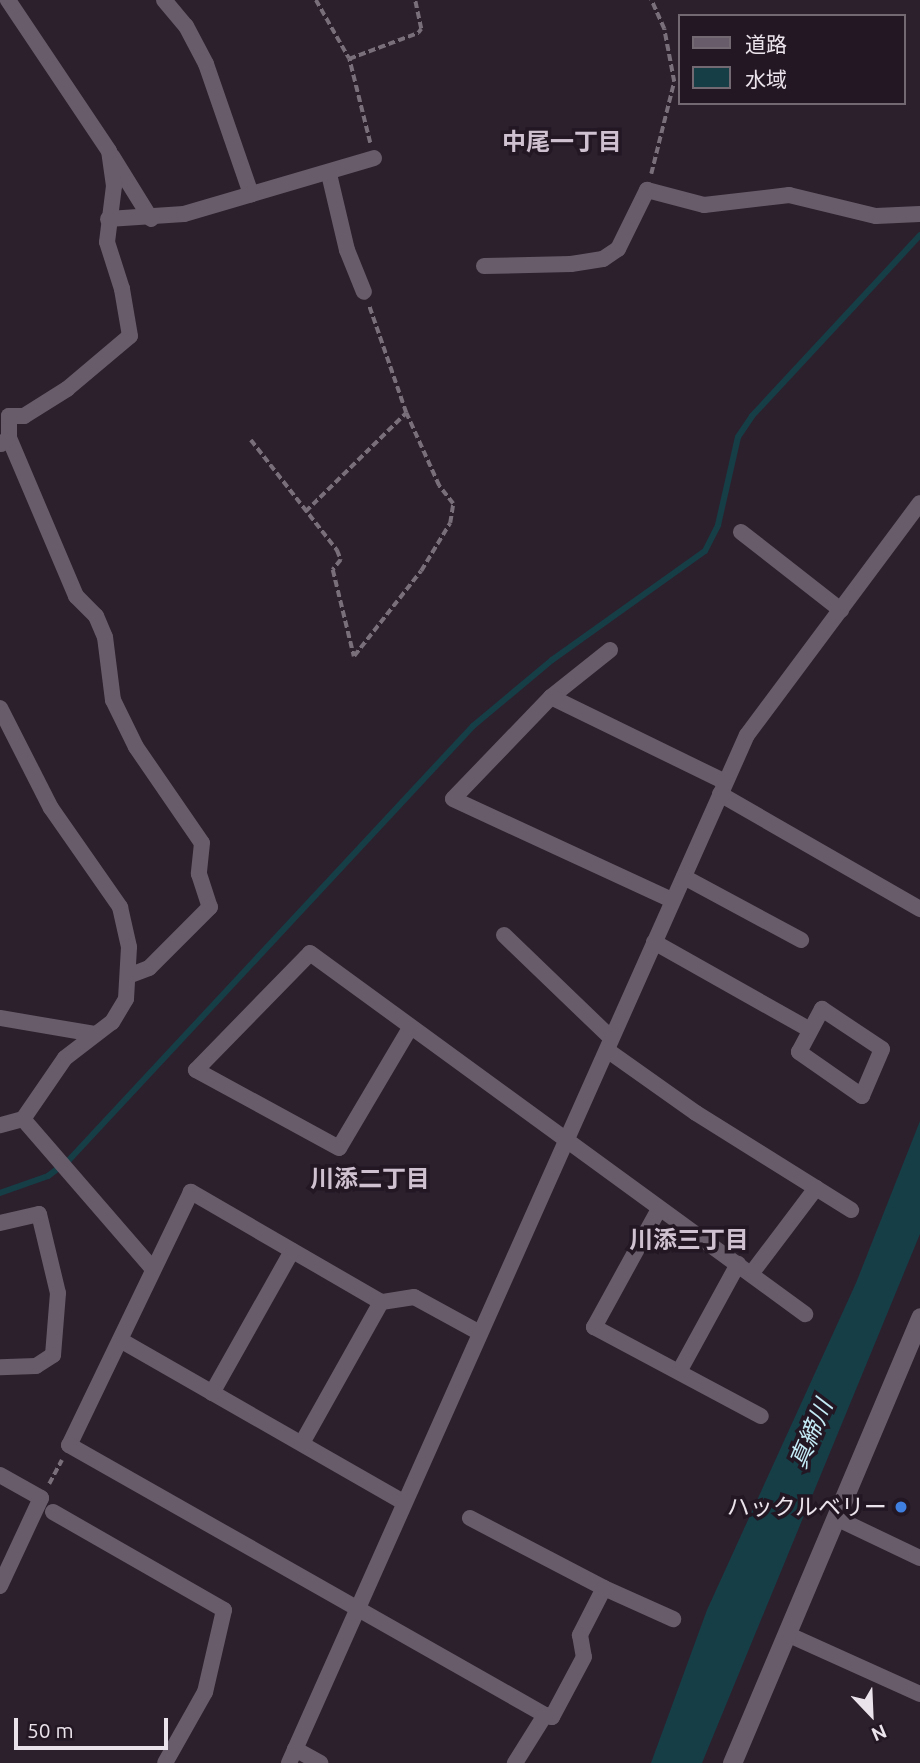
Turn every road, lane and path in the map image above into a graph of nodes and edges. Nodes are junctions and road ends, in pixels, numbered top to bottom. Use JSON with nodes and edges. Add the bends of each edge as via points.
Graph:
{"nodes":[{"id":1,"x":8,"y":0,"type":"edge"},
{"id":2,"x":164,"y":0,"type":"edge"},
{"id":3,"x":316,"y":0,"type":"edge"},
{"id":4,"x":415,"y":0,"type":"edge"},
{"id":5,"x":652,"y":0,"type":"edge"},
{"id":6,"x":349,"y":59,"type":"junction"},
{"id":7,"x":109,"y":151,"type":"junction"},
{"id":8,"x":374,"y":158,"type":"joint"},
{"id":9,"x":329,"y":174,"type":"junction"},
{"id":10,"x":648,"y":190,"type":"junction"},
{"id":11,"x":251,"y":194,"type":"junction"},
{"id":12,"x":920,"y":214,"type":"edge"},
{"id":13,"x":108,"y":219,"type":"junction"},
{"id":14,"x":151,"y":219,"type":"junction"},
{"id":15,"x":484,"y":266,"type":"dead end"},
{"id":16,"x":364,"y":292,"type":"joint"},
{"id":17,"x":5,"y":409,"type":"edge"},
{"id":18,"x":405,"y":413,"type":"junction"},
{"id":19,"x":251,"y":440,"type":"dead end"},
{"id":20,"x":4,"y":441,"type":"edge"},
{"id":21,"x":920,"y":504,"type":"edge"},
{"id":22,"x":305,"y":512,"type":"junction"},
{"id":23,"x":741,"y":532,"type":"dead end"},
{"id":24,"x":841,"y":610,"type":"junction"},
{"id":25,"x":610,"y":650,"type":"dead end"},
{"id":26,"x":551,"y":697,"type":"junction"},
{"id":27,"x":0,"y":708,"type":"edge"},
{"id":28,"x":722,"y":788,"type":"junction"},
{"id":29,"x":684,"y":877,"type":"junction"},
{"id":30,"x":672,"y":900,"type":"junction"},
{"id":31,"x":920,"y":909,"type":"edge"},
{"id":32,"x":504,"y":935,"type":"dead end"},
{"id":33,"x":801,"y":940,"type":"dead end"},
{"id":34,"x":654,"y":942,"type":"junction"},
{"id":35,"x":128,"y":976,"type":"junction"},
{"id":36,"x":0,"y":1018,"type":"edge"},
{"id":37,"x":410,"y":1028,"type":"junction"},
{"id":38,"x":810,"y":1030,"type":"junction"},
{"id":39,"x":95,"y":1034,"type":"junction"},
{"id":40,"x":609,"y":1044,"type":"junction"},
{"id":41,"x":23,"y":1119,"type":"junction"},
{"id":42,"x":0,"y":1125,"type":"edge"},
{"id":43,"x":566,"y":1142,"type":"junction"},
{"id":44,"x":816,"y":1188,"type":"junction"},
{"id":45,"x":659,"y":1209,"type":"junction"},
{"id":46,"x":851,"y":1210,"type":"dead end"},
{"id":47,"x":0,"y":1223,"type":"edge"},
{"id":48,"x":292,"y":1251,"type":"junction"},
{"id":49,"x":153,"y":1269,"type":"junction"},
{"id":50,"x":744,"y":1269,"type":"junction"},
{"id":51,"x":381,"y":1302,"type":"junction"},
{"id":52,"x":805,"y":1314,"type":"dead end"},
{"id":53,"x":920,"y":1317,"type":"edge"},
{"id":54,"x":480,"y":1333,"type":"junction"},
{"id":55,"x":122,"y":1341,"type":"junction"},
{"id":56,"x":0,"y":1367,"type":"edge"},
{"id":57,"x":680,"y":1370,"type":"junction"},
{"id":58,"x":212,"y":1394,"type":"junction"},
{"id":59,"x":761,"y":1416,"type":"dead end"},
{"id":60,"x":302,"y":1443,"type":"junction"},
{"id":61,"x":69,"y":1445,"type":"junction"},
{"id":62,"x":0,"y":1475,"type":"edge"},
{"id":63,"x":41,"y":1498,"type":"junction"},
{"id":64,"x":403,"y":1502,"type":"junction"},
{"id":65,"x":53,"y":1512,"type":"dead end"},
{"id":66,"x":470,"y":1518,"type":"dead end"},
{"id":67,"x":836,"y":1518,"type":"junction"},
{"id":68,"x":918,"y":1553,"type":"edge"},
{"id":69,"x":0,"y":1586,"type":"edge"},
{"id":70,"x":604,"y":1588,"type":"junction"},
{"id":71,"x":356,"y":1607,"type":"junction"},
{"id":72,"x":673,"y":1619,"type":"dead end"},
{"id":73,"x":787,"y":1634,"type":"junction"},
{"id":74,"x":920,"y":1694,"type":"edge"},
{"id":75,"x":545,"y":1715,"type":"junction"},
{"id":76,"x":292,"y":1756,"type":"edge"},
{"id":77,"x":165,"y":1763,"type":"edge"},
{"id":78,"x":320,"y":1763,"type":"edge"},
{"id":79,"x":515,"y":1763,"type":"edge"},
{"id":80,"x":732,"y":1763,"type":"edge"}],
"edges":[{"from":1,"to":7,"type":"street"},
{"from":2,"to":11,"type":"street","via":[[186,26],[206,64]]},
{"from":3,"to":6,"type":"path"},
{"from":4,"to":6,"type":"path","via":[[418,33]]},
{"from":5,"to":10,"type":"path","via":[[664,29],[674,82]]},
{"from":6,"to":8,"type":"path"},
{"from":7,"to":13,"type":"street","via":[[114,186]]},
{"from":7,"to":14,"type":"street"},
{"from":8,"to":9,"type":"street"},
{"from":9,"to":11,"type":"street"},
{"from":9,"to":16,"type":"street","via":[[346,250]]},
{"from":10,"to":12,"type":"street","via":[[704,205],[789,195],[876,216]]},
{"from":10,"to":15,"type":"street","via":[[618,249],[603,259]]},
{"from":11,"to":14,"type":"street"},
{"from":13,"to":14,"type":"street"},
{"from":13,"to":17,"type":"street","via":[[107,242],[130,336],[67,388],[24,416]]},
{"from":16,"to":18,"type":"path"},
{"from":17,"to":20,"type":"street"},
{"from":18,"to":22,"type":"path"},
{"from":18,"to":22,"type":"path","via":[[439,486],[453,504],[450,523],[393,610],[354,656],[333,570],[341,560]]},
{"from":19,"to":22,"type":"path"},
{"from":20,"to":35,"type":"street","via":[[76,596],[96,616],[105,637],[119,712],[136,747],[202,843],[199,874],[210,907],[149,968]]},
{"from":21,"to":24,"type":"street"},
{"from":23,"to":24,"type":"street"},
{"from":24,"to":28,"type":"street","via":[[747,735]]},
{"from":25,"to":26,"type":"street"},
{"from":26,"to":28,"type":"street"},
{"from":26,"to":30,"type":"street","via":[[453,799]]},
{"from":27,"to":35,"type":"street","via":[[51,808],[120,907],[129,947]]},
{"from":28,"to":29,"type":"street"},
{"from":28,"to":31,"type":"street"},
{"from":29,"to":30,"type":"street"},
{"from":29,"to":33,"type":"street"},
{"from":30,"to":34,"type":"street"},
{"from":32,"to":40,"type":"street"},
{"from":34,"to":38,"type":"street"},
{"from":34,"to":40,"type":"street"},
{"from":35,"to":39,"type":"street","via":[[126,999],[112,1022]]},
{"from":36,"to":39,"type":"street"},
{"from":37,"to":37,"type":"street","via":[[310,953],[196,1070],[339,1148]]},
{"from":37,"to":43,"type":"street"},
{"from":38,"to":38,"type":"street","via":[[799,1052],[862,1096],[882,1049],[821,1009]]},
{"from":39,"to":41,"type":"street","via":[[65,1058]]},
{"from":40,"to":43,"type":"street"},
{"from":40,"to":44,"type":"street","via":[[696,1113]]},
{"from":41,"to":42,"type":"street"},
{"from":41,"to":49,"type":"street"},
{"from":43,"to":45,"type":"street"},
{"from":43,"to":54,"type":"street"},
{"from":44,"to":46,"type":"street"},
{"from":44,"to":50,"type":"street"},
{"from":45,"to":50,"type":"street"},
{"from":45,"to":57,"type":"street","via":[[594,1327]]},
{"from":47,"to":56,"type":"street","via":[[39,1214],[58,1293],[53,1354],[36,1366]]},
{"from":48,"to":49,"type":"street","via":[[191,1192]]},
{"from":48,"to":51,"type":"street"},
{"from":48,"to":58,"type":"street"},
{"from":49,"to":55,"type":"street"},
{"from":50,"to":52,"type":"street"},
{"from":50,"to":57,"type":"street"},
{"from":51,"to":54,"type":"street","via":[[414,1297]]},
{"from":51,"to":60,"type":"street"},
{"from":53,"to":67,"type":"street"},
{"from":54,"to":64,"type":"street"},
{"from":55,"to":58,"type":"street"},
{"from":55,"to":61,"type":"street"},
{"from":57,"to":59,"type":"street"},
{"from":58,"to":60,"type":"street"},
{"from":60,"to":64,"type":"street"},
{"from":61,"to":63,"type":"path"},
{"from":61,"to":71,"type":"street"},
{"from":62,"to":63,"type":"street"},
{"from":63,"to":69,"type":"street"},
{"from":64,"to":71,"type":"street"},
{"from":65,"to":77,"type":"street","via":[[224,1610],[205,1692]]},
{"from":66,"to":70,"type":"street"},
{"from":67,"to":68,"type":"street"},
{"from":67,"to":73,"type":"street"},
{"from":70,"to":72,"type":"street"},
{"from":70,"to":75,"type":"street","via":[[580,1635],[584,1657],[551,1717]]},
{"from":71,"to":75,"type":"street"},
{"from":71,"to":76,"type":"street"},
{"from":73,"to":74,"type":"street"},
{"from":73,"to":80,"type":"street"},
{"from":75,"to":79,"type":"street"},
{"from":76,"to":78,"type":"street"}]}
